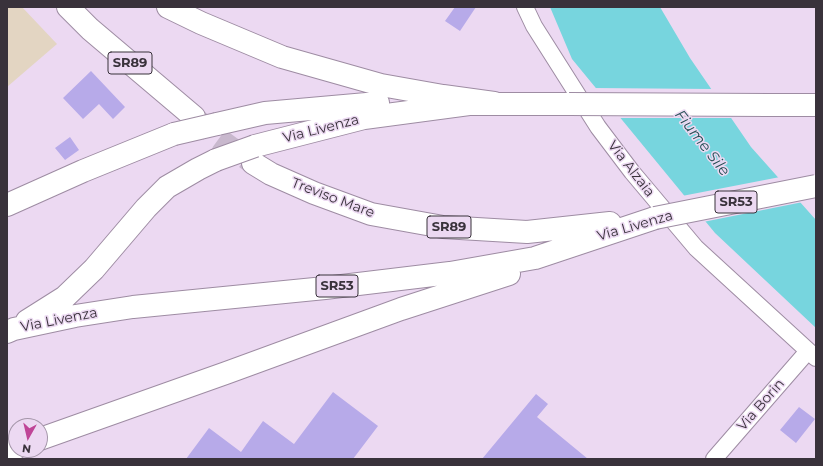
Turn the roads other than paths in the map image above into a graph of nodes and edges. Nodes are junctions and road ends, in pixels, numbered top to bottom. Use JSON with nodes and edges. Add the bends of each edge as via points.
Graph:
{"nodes":[{"id":1,"x":68,"y":7,"type":"edge"},
{"id":2,"x":168,"y":7,"type":"edge"},
{"id":3,"x":526,"y":7,"type":"edge"},
{"id":4,"x":455,"y":98,"type":"junction"},
{"id":5,"x":494,"y":103,"type":"junction"},
{"id":6,"x":816,"y":105,"type":"edge"},
{"id":7,"x":194,"y":117,"type":"tunnel mouth"},
{"id":8,"x":254,"y":154,"type":"junction"},
{"id":9,"x":816,"y":186,"type":"edge"},
{"id":10,"x":7,"y":205,"type":"edge"},
{"id":11,"x":655,"y":218,"type":"junction"},
{"id":12,"x":535,"y":258,"type":"junction"},
{"id":13,"x":10,"y":330,"type":"edge"},
{"id":14,"x":812,"y":355,"type":"edge"},
{"id":15,"x":48,"y":436,"type":"edge"},
{"id":16,"x":714,"y":459,"type":"edge"}],
"edges":[{"from":1,"to":7,"type":"highway","number":"SR89","via":[[90,29]]},
{"from":2,"to":4,"type":"highway","via":[[282,57],[381,85]]},
{"from":3,"to":14,"type":"street","name":"Via Alzaia","via":[[534,26],[598,127],[632,172],[696,248]]},
{"from":4,"to":5,"type":"highway"},
{"from":4,"to":10,"type":"highway","bridge":true,"via":[[265,113],[174,134]]},
{"from":5,"to":6,"type":"highway","name":"Via Livenza","number":"SR53","bridge":true},
{"from":5,"to":8,"type":"highway","name":"Via Livenza","number":"SR53","via":[[364,118]]},
{"from":8,"to":11,"type":"highway","name":"Treviso Mare","number":"SR89","via":[[266,171],[314,193],[370,214],[443,227],[527,232]]},
{"from":8,"to":13,"type":"highway","name":"Via Livenza","number":"SR53","bridge":true,"via":[[216,160],[167,187],[94,269],[65,297]]},
{"from":9,"to":11,"type":"highway","name":"Via Livenza","number":"SR53","bridge":true},
{"from":11,"to":12,"type":"highway","name":"Via Livenza","number":"SR53"},
{"from":12,"to":13,"type":"highway","name":"Via Livenza","number":"SR53","via":[[450,273],[133,307]]},
{"from":12,"to":15,"type":"highway","via":[[520,270],[401,309]]},
{"from":14,"to":16,"type":"street","name":"Via Borin"}]}
